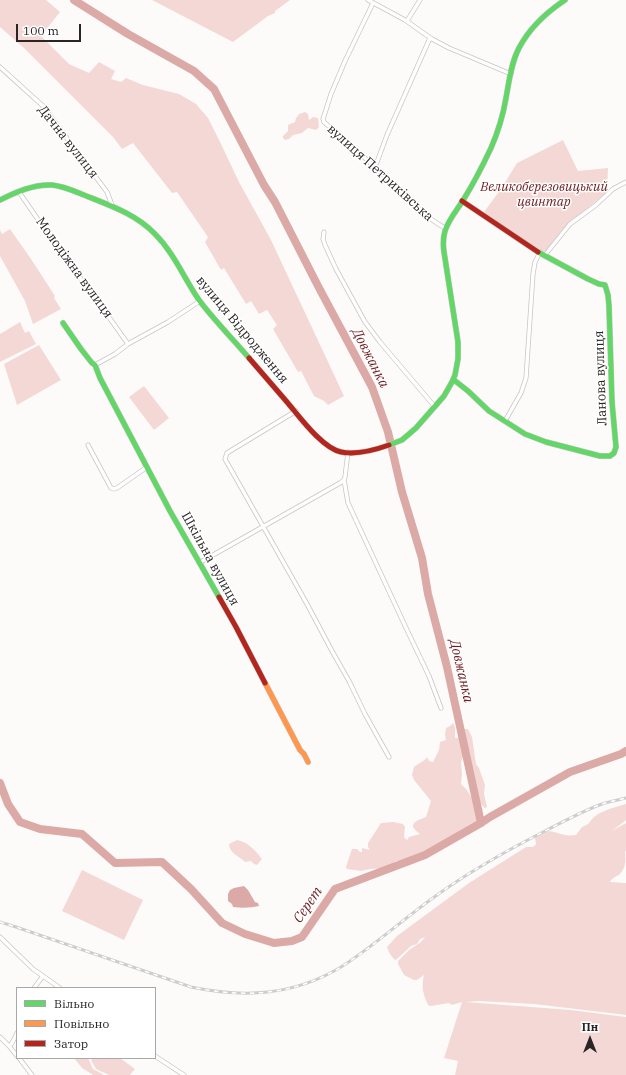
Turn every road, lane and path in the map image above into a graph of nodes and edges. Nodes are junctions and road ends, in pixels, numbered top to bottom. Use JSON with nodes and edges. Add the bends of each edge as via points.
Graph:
{"nodes":[{"id":1,"x":368,"y":0,"type":"edge"},
{"id":2,"x":420,"y":0,"type":"edge"},
{"id":3,"x":565,"y":0,"type":"edge"},
{"id":4,"x":373,"y":3,"type":"junction"},
{"id":5,"x":407,"y":21,"type":"junction"},
{"id":6,"x":430,"y":38,"type":"junction"},
{"id":7,"x":0,"y":67,"type":"edge"},
{"id":8,"x":511,"y":74,"type":"junction"},
{"id":9,"x":374,"y":166,"type":"junction"},
{"id":10,"x":626,"y":182,"type":"edge"},
{"id":11,"x":19,"y":192,"type":"junction"},
{"id":12,"x":0,"y":200,"type":"edge"},
{"id":13,"x":462,"y":201,"type":"junction"},
{"id":14,"x":112,"y":205,"type":"junction"},
{"id":15,"x":445,"y":228,"type":"junction"},
{"id":16,"x":324,"y":232,"type":"dead end"},
{"id":17,"x":543,"y":254,"type":"junction"},
{"id":18,"x":200,"y":301,"type":"junction"},
{"id":19,"x":63,"y":323,"type":"dead end"},
{"id":20,"x":128,"y":344,"type":"junction"},
{"id":21,"x":95,"y":365,"type":"junction"},
{"id":22,"x":454,"y":380,"type":"junction"},
{"id":23,"x":435,"y":407,"type":"junction"},
{"id":24,"x":296,"y":411,"type":"junction"},
{"id":25,"x":504,"y":421,"type":"junction"},
{"id":26,"x":88,"y":445,"type":"dead end"},
{"id":27,"x":348,"y":452,"type":"junction"},
{"id":28,"x":147,"y":467,"type":"junction"},
{"id":29,"x":344,"y":480,"type":"junction"},
{"id":30,"x":263,"y":526,"type":"junction"},
{"id":31,"x":199,"y":563,"type":"junction"},
{"id":32,"x":441,"y":708,"type":"dead end"},
{"id":33,"x":389,"y":757,"type":"dead end"},
{"id":34,"x":308,"y":762,"type":"dead end"},
{"id":35,"x":0,"y":938,"type":"edge"},
{"id":36,"x":43,"y":976,"type":"junction"},
{"id":37,"x":35,"y":987,"type":"edge"},
{"id":38,"x":59,"y":987,"type":"edge"},
{"id":39,"x":16,"y":1035,"type":"edge"},
{"id":40,"x":0,"y":1037,"type":"edge"},
{"id":41,"x":9,"y":1046,"type":"junction"},
{"id":42,"x":16,"y":1055,"type":"edge"},
{"id":43,"x":156,"y":1057,"type":"edge"},
{"id":44,"x":20,"y":1059,"type":"edge"},
{"id":45,"x":32,"y":1075,"type":"edge"},
{"id":46,"x":184,"y":1075,"type":"edge"}],
"edges":[{"from":1,"to":4,"type":"street"},
{"from":2,"to":5,"type":"street"},
{"from":3,"to":8,"type":"street","via":[[551,11],[518,49]]},
{"from":4,"to":5,"type":"street"},
{"from":4,"to":9,"type":"street","name":"вулиця Петриківська","via":[[322,119]]},
{"from":5,"to":6,"type":"street"},
{"from":6,"to":8,"type":"street"},
{"from":6,"to":9,"type":"street"},
{"from":7,"to":14,"type":"street","name":"Дачна вулиця","via":[[43,106],[107,192]]},
{"from":8,"to":13,"type":"street","via":[[499,130]]},
{"from":9,"to":15,"type":"street","name":"вулиця Петриківська","via":[[421,211]]},
{"from":10,"to":17,"type":"street","via":[[613,189],[570,224]]},
{"from":11,"to":12,"type":"street","name":"вулиця Відродження"},
{"from":11,"to":14,"type":"street","name":"вулиця Відродження","via":[[36,186],[53,185]]},
{"from":11,"to":20,"type":"street","name":"Молодіжна вулиця"},
{"from":13,"to":15,"type":"street"},
{"from":13,"to":17,"type":"street","name":"Ланова вулиця"},
{"from":14,"to":18,"type":"street","name":"вулиця Відродження","via":[[152,231],[162,242]]},
{"from":15,"to":22,"type":"street","via":[[444,252],[458,343]]},
{"from":16,"to":23,"type":"street","via":[[323,239],[331,257],[365,322]]},
{"from":17,"to":25,"type":"street","via":[[536,262],[533,274],[526,378],[521,393]]},
{"from":17,"to":25,"type":"street","name":"Ланова вулиця","via":[[604,285],[608,294],[616,447],[610,456],[600,456],[524,434]]},
{"from":18,"to":20,"type":"street"},
{"from":18,"to":24,"type":"street","name":"вулиця Відродження"},
{"from":19,"to":21,"type":"street","name":"Шкільна вулиця"},
{"from":20,"to":21,"type":"street"},
{"from":21,"to":28,"type":"street","name":"Шкільна вулиця"},
{"from":22,"to":23,"type":"street","name":"вулиця Відродження"},
{"from":22,"to":25,"type":"street","name":"Ланова вулиця"},
{"from":23,"to":27,"type":"street","name":"вулиця Відродження","via":[[408,436],[396,443]]},
{"from":24,"to":27,"type":"street","name":"вулиця Відродження","via":[[324,443]]},
{"from":24,"to":30,"type":"street","via":[[225,455],[227,463]]},
{"from":26,"to":28,"type":"street","via":[[111,488],[117,488]]},
{"from":27,"to":29,"type":"street"},
{"from":28,"to":31,"type":"street","name":"Шкільна вулиця"},
{"from":29,"to":30,"type":"street"},
{"from":29,"to":32,"type":"street","via":[[348,503],[429,676]]},
{"from":30,"to":31,"type":"street"},
{"from":30,"to":33,"type":"street"},
{"from":31,"to":34,"type":"street","name":"Шкільна вулиця"},
{"from":35,"to":36,"type":"street"},
{"from":36,"to":37,"type":"street"},
{"from":36,"to":38,"type":"street"},
{"from":39,"to":41,"type":"street"},
{"from":40,"to":41,"type":"street"},
{"from":41,"to":42,"type":"street"},
{"from":43,"to":46,"type":"street"},
{"from":44,"to":45,"type":"street"}]}
